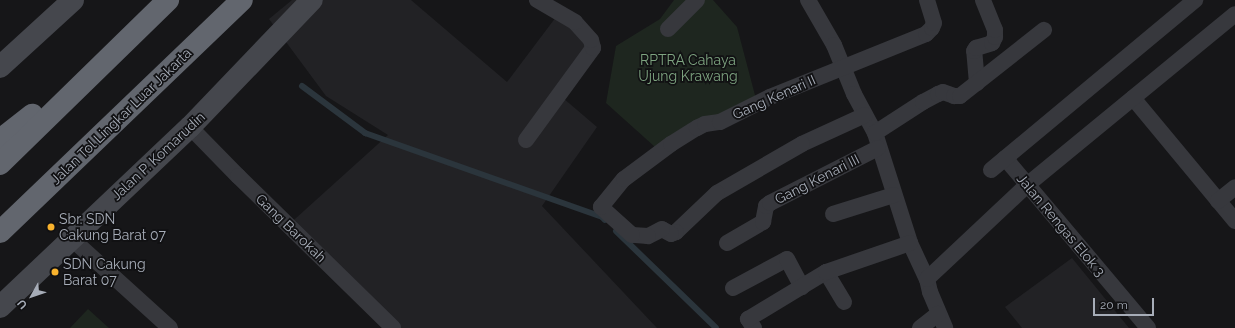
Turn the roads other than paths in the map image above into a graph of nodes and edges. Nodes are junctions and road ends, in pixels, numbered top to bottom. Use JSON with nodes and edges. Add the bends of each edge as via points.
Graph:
{"nodes":[{"id":1,"x":73,"y":0,"type":"edge"},
{"id":2,"x":168,"y":0,"type":"edge"},
{"id":3,"x":242,"y":0,"type":"edge"},
{"id":4,"x":312,"y":0,"type":"edge"},
{"id":5,"x":537,"y":0,"type":"edge"},
{"id":6,"x":697,"y":0,"type":"edge"},
{"id":7,"x":808,"y":0,"type":"edge"},
{"id":8,"x":927,"y":0,"type":"edge"},
{"id":9,"x":983,"y":0,"type":"edge"},
{"id":10,"x":1195,"y":0,"type":"edge"},
{"id":11,"x":1179,"y":5,"type":"edge"},
{"id":12,"x":1235,"y":14,"type":"edge"},
{"id":13,"x":668,"y":29,"type":"dead end"},
{"id":14,"x":1044,"y":30,"type":"dead end"},
{"id":15,"x":133,"y":33,"type":"junction"},
{"id":16,"x":0,"y":67,"type":"edge"},
{"id":17,"x":843,"y":67,"type":"junction"},
{"id":18,"x":977,"y":83,"type":"junction"},
{"id":19,"x":1133,"y":98,"type":"junction"},
{"id":20,"x":865,"y":115,"type":"junction"},
{"id":21,"x":190,"y":127,"type":"junction"},
{"id":22,"x":0,"y":140,"type":"edge"},
{"id":23,"x":526,"y":140,"type":"dead end"},
{"id":24,"x":877,"y":141,"type":"junction"},
{"id":25,"x":1005,"y":158,"type":"junction"},
{"id":26,"x":0,"y":164,"type":"edge"},
{"id":27,"x":990,"y":170,"type":"dead end"},
{"id":28,"x":1027,"y":185,"type":"junction"},
{"id":29,"x":1235,"y":187,"type":"edge"},
{"id":30,"x":894,"y":195,"type":"junction"},
{"id":31,"x":1218,"y":201,"type":"junction"},
{"id":32,"x":833,"y":214,"type":"dead end"},
{"id":33,"x":1235,"y":221,"type":"edge"},
{"id":34,"x":0,"y":232,"type":"edge"},
{"id":35,"x":73,"y":240,"type":"junction"},
{"id":36,"x":727,"y":243,"type":"dead end"},
{"id":37,"x":910,"y":243,"type":"junction"},
{"id":38,"x":826,"y":272,"type":"junction"},
{"id":39,"x":927,"y":279,"type":"junction"},
{"id":40,"x":802,"y":287,"type":"junction"},
{"id":41,"x":733,"y":288,"type":"dead end"},
{"id":42,"x":844,"y":302,"type":"dead end"},
{"id":43,"x":0,"y":307,"type":"edge"},
{"id":44,"x":942,"y":321,"type":"edge"},
{"id":45,"x":170,"y":328,"type":"edge"},
{"id":46,"x":393,"y":328,"type":"edge"},
{"id":47,"x":754,"y":328,"type":"edge"},
{"id":48,"x":920,"y":328,"type":"edge"},
{"id":49,"x":1148,"y":328,"type":"edge"}],
"edges":[{"from":1,"to":16,"type":"street"},
{"from":2,"to":15,"type":"highway"},
{"from":3,"to":34,"type":"highway","name":"Jalan Tol Lingkar Luar Jakarta"},
{"from":4,"to":21,"type":"street","name":"Jalan P. Komarudin"},
{"from":5,"to":23,"type":"street","via":[[575,22],[591,40],[593,48]]},
{"from":6,"to":13,"type":"street"},
{"from":7,"to":17,"type":"street","via":[[834,45]]},
{"from":8,"to":17,"type":"street","name":"Gang Kenari II","via":[[934,24],[926,34]]},
{"from":9,"to":18,"type":"street","via":[[995,36],[992,43],[974,51]]},
{"from":10,"to":11,"type":"street"},
{"from":11,"to":25,"type":"street"},
{"from":12,"to":19,"type":"street"},
{"from":14,"to":18,"type":"street","name":"Gang Kenari III"},
{"from":15,"to":22,"type":"highway"},
{"from":15,"to":26,"type":"highway"},
{"from":17,"to":20,"type":"street"},
{"from":17,"to":20,"type":"street","name":"Gang Kenari II","via":[[720,122],[705,124],[671,144],[624,179],[601,207],[632,235],[648,236],[662,229],[671,234],[717,193],[802,144]]},
{"from":18,"to":24,"type":"street","name":"Gang Kenari III","via":[[960,96],[943,92],[923,102]]},
{"from":19,"to":28,"type":"street"},
{"from":19,"to":31,"type":"street"},
{"from":20,"to":24,"type":"street"},
{"from":21,"to":35,"type":"street","name":"Jalan P. Komarudin"},
{"from":21,"to":46,"type":"street","name":"Gang Barokah"},
{"from":24,"to":30,"type":"street"},
{"from":24,"to":36,"type":"street","name":"Gang Kenari III","via":[[770,202],[766,206],[763,222]]},
{"from":25,"to":27,"type":"street"},
{"from":25,"to":28,"type":"street","name":"Jalan Rengas Elok 3"},
{"from":28,"to":39,"type":"street"},
{"from":28,"to":49,"type":"street","name":"Jalan Rengas Elok 3"},
{"from":29,"to":31,"type":"street"},
{"from":30,"to":32,"type":"street"},
{"from":30,"to":37,"type":"street"},
{"from":31,"to":33,"type":"street"},
{"from":35,"to":43,"type":"street","name":"Jalan P. Komarudin"},
{"from":35,"to":45,"type":"street"},
{"from":37,"to":38,"type":"street"},
{"from":37,"to":39,"type":"street"},
{"from":38,"to":40,"type":"street"},
{"from":38,"to":42,"type":"street"},
{"from":39,"to":44,"type":"street"},
{"from":40,"to":41,"type":"street","via":[[787,259]]},
{"from":40,"to":47,"type":"street","via":[[748,319]]},
{"from":44,"to":48,"type":"street"}]}
